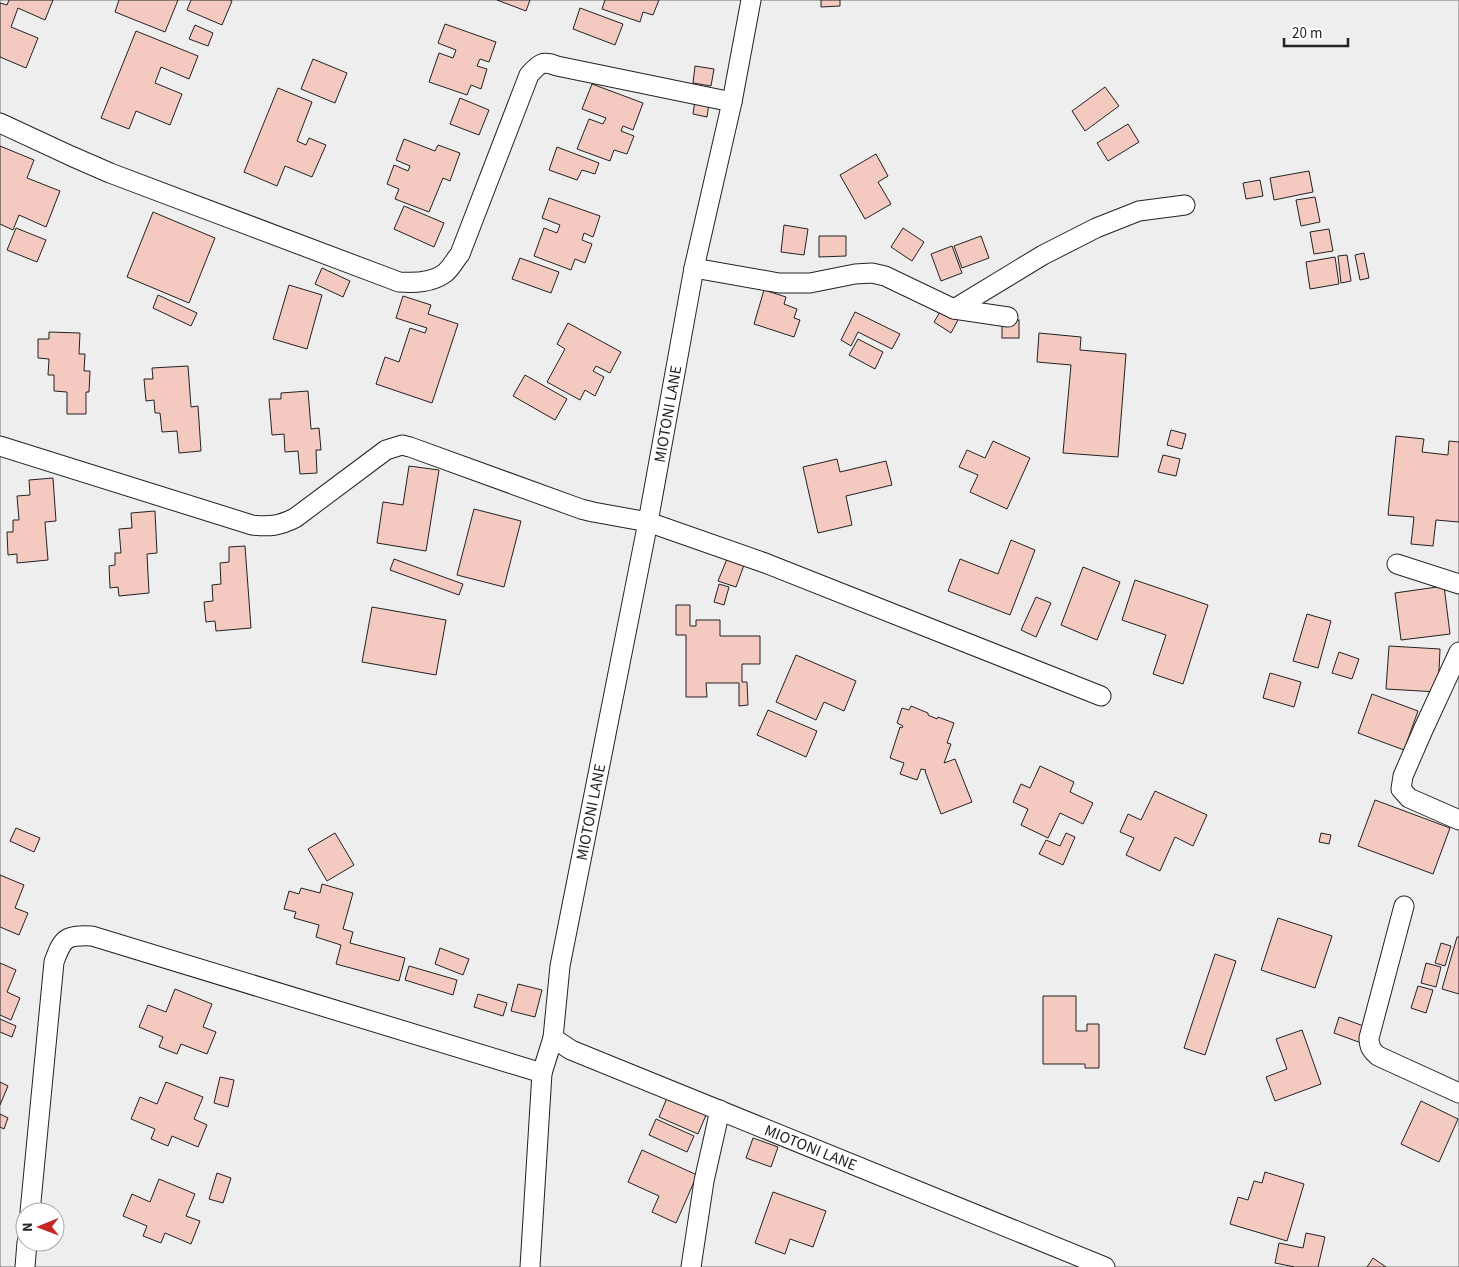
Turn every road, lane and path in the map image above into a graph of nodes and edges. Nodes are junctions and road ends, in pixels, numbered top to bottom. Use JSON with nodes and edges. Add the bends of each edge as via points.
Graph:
{"nodes":[{"id":1,"x":751,"y":0,"type":"edge"},
{"id":2,"x":732,"y":102,"type":"junction"},
{"id":3,"x":0,"y":123,"type":"edge"},
{"id":4,"x":1185,"y":205,"type":"dead end"},
{"id":5,"x":694,"y":268,"type":"junction"},
{"id":6,"x":954,"y":309,"type":"junction"},
{"id":7,"x":1008,"y":317,"type":"dead end"},
{"id":8,"x":0,"y":446,"type":"edge"},
{"id":9,"x":648,"y":522,"type":"junction"},
{"id":10,"x":1397,"y":564,"type":"dead end"},
{"id":11,"x":1459,"y":584,"type":"edge"},
{"id":12,"x":1459,"y":652,"type":"edge"},
{"id":13,"x":1101,"y":696,"type":"dead end"},
{"id":14,"x":1459,"y":820,"type":"edge"},
{"id":15,"x":1404,"y":906,"type":"dead end"},
{"id":16,"x":552,"y":1038,"type":"junction"},
{"id":17,"x":542,"y":1073,"type":"junction"},
{"id":18,"x":1459,"y":1093,"type":"edge"},
{"id":19,"x":720,"y":1110,"type":"junction"},
{"id":20,"x":31,"y":1202,"type":"edge"},
{"id":21,"x":26,"y":1252,"type":"edge"},
{"id":22,"x":25,"y":1267,"type":"edge"},
{"id":23,"x":530,"y":1267,"type":"edge"},
{"id":24,"x":691,"y":1267,"type":"edge"},
{"id":25,"x":1105,"y":1267,"type":"edge"}],
"edges":[{"from":1,"to":2,"type":"street","name":"MIOTONI LANE"},
{"from":2,"to":3,"type":"street","via":[[548,62],[541,64],[529,75],[460,254],[438,278],[411,282],[399,282],[110,173]]},
{"from":2,"to":5,"type":"street","name":"MIOTONI LANE"},
{"from":4,"to":6,"type":"street","via":[[1139,211],[1096,228],[1043,255]]},
{"from":5,"to":6,"type":"street","via":[[779,283],[810,283],[872,272]]},
{"from":5,"to":9,"type":"street","name":"MIOTONI LANE"},
{"from":6,"to":7,"type":"street"},
{"from":8,"to":9,"type":"street","via":[[252,525],[283,524],[295,518],[386,450],[402,446],[593,512]]},
{"from":9,"to":13,"type":"street","via":[[774,566]]},
{"from":9,"to":16,"type":"street","name":"MIOTONI LANE","via":[[560,966]]},
{"from":10,"to":11,"type":"street"},
{"from":12,"to":14,"type":"street","via":[[1419,738],[1401,789],[1409,798]]},
{"from":15,"to":18,"type":"street","via":[[1369,1045],[1378,1056]]},
{"from":16,"to":17,"type":"street"},
{"from":16,"to":19,"type":"street","name":"MIOTONI LANE","via":[[571,1050]]},
{"from":17,"to":20,"type":"street","via":[[92,936],[67,938],[54,962]]},
{"from":17,"to":23,"type":"street"},
{"from":19,"to":24,"type":"street","via":[[704,1181]]},
{"from":19,"to":25,"type":"street","name":"MIOTONI LANE"},
{"from":21,"to":22,"type":"street"}]}
